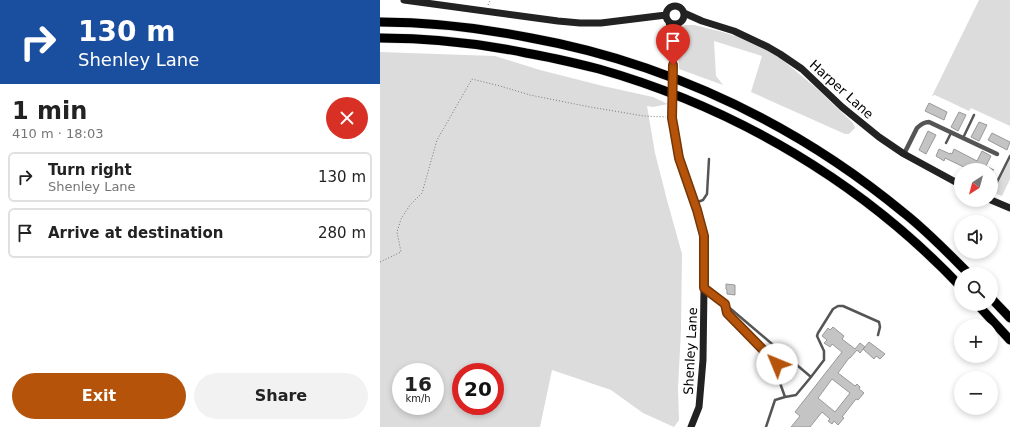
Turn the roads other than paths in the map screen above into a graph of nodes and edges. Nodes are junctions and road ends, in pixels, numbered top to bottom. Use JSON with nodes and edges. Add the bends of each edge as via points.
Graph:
{"nodes":[{"id":1,"x":404,"y":0,"type":"edge"},
{"id":2,"x":681,"y":0,"type":"edge"},
{"id":3,"x":676,"y":3,"type":"edge"},
{"id":4,"x":683,"y":11,"type":"junction"},
{"id":5,"x":666,"y":16,"type":"junction"},
{"id":6,"x":702,"y":21,"type":"junction"},
{"id":7,"x":380,"y":22,"type":"edge"},
{"id":8,"x":669,"y":22,"type":"junction"},
{"id":9,"x":680,"y":23,"type":"junction"},
{"id":10,"x":380,"y":38,"type":"edge"},
{"id":11,"x":673,"y":39,"type":"junction"},
{"id":12,"x":974,"y":115,"type":"dead end"},
{"id":13,"x":951,"y":133,"type":"junction"},
{"id":14,"x":962,"y":138,"type":"junction"},
{"id":15,"x":946,"y":143,"type":"dead end"},
{"id":16,"x":904,"y":154,"type":"junction"},
{"id":17,"x":997,"y":154,"type":"dead end"},
{"id":18,"x":1010,"y":156,"type":"edge"},
{"id":19,"x":709,"y":159,"type":"dead end"},
{"id":20,"x":998,"y":180,"type":"edge"},
{"id":21,"x":954,"y":181,"type":"edge"},
{"id":22,"x":998,"y":203,"type":"edge"},
{"id":23,"x":695,"y":204,"type":"junction"},
{"id":24,"x":1010,"y":208,"type":"edge"},
{"id":25,"x":962,"y":267,"type":"edge"},
{"id":26,"x":954,"y":280,"type":"edge"},
{"id":27,"x":704,"y":288,"type":"junction"},
{"id":28,"x":725,"y":304,"type":"junction"},
{"id":29,"x":998,"y":305,"type":"edge"},
{"id":30,"x":983,"y":311,"type":"edge"},
{"id":31,"x":1010,"y":318,"type":"edge"},
{"id":32,"x":878,"y":335,"type":"dead end"},
{"id":33,"x":1010,"y":340,"type":"edge"},
{"id":34,"x":811,"y":377,"type":"junction"},
{"id":35,"x":785,"y":396,"type":"junction"},
{"id":36,"x":691,"y":427,"type":"edge"},
{"id":37,"x":766,"y":427,"type":"edge"}],
"edges":[{"from":1,"to":5,"type":"main road","via":[[558,22],[601,23]]},
{"from":2,"to":4,"type":"main road"},
{"from":3,"to":4,"type":"main road"},
{"from":3,"to":5,"type":"main road","via":[[667,10]]},
{"from":4,"to":6,"type":"main road","name":"Harper Lane"},
{"from":4,"to":9,"type":"main road","via":[[684,16]]},
{"from":5,"to":8,"type":"main road"},
{"from":6,"to":9,"type":"main road","name":"Harper Lane"},
{"from":6,"to":16,"type":"main road","name":"Harper Lane","via":[[734,31],[780,54],[802,69],[862,125]]},
{"from":7,"to":25,"type":"highway","via":[[453,26],[566,44],[611,56],[696,87],[748,111],[845,169],[904,213]]},
{"from":8,"to":9,"type":"main road"},
{"from":8,"to":11,"type":"main road","name":"Shenley Lane"},
{"from":9,"to":11,"type":"main road","name":"Shenley Lane"},
{"from":10,"to":26,"type":"highway","via":[[455,42],[555,58],[663,90],[716,112],[755,131],[826,173],[915,242]]},
{"from":11,"to":23,"type":"main road","name":"Shenley Lane","bridge":true,"via":[[672,118],[679,158]]},
{"from":12,"to":14,"type":"lane"},
{"from":13,"to":14,"type":"street"},
{"from":13,"to":15,"type":"lane"},
{"from":13,"to":16,"type":"street","via":[[929,122],[923,123],[917,128]]},
{"from":14,"to":17,"type":"street"},
{"from":16,"to":21,"type":"main road","name":"Harper Lane"},
{"from":18,"to":20,"type":"lane"},
{"from":19,"to":23,"type":"lane","via":[[708,194]]},
{"from":22,"to":24,"type":"main road"},
{"from":23,"to":27,"type":"main road","name":"Shenley Lane","via":[[704,236]]},
{"from":27,"to":28,"type":"lane"},
{"from":27,"to":36,"type":"main road","name":"Shenley Lane","via":[[703,360],[699,407]]},
{"from":28,"to":34,"type":"lane"},
{"from":28,"to":35,"type":"lane","via":[[727,313],[777,364]]},
{"from":29,"to":31,"type":"highway"},
{"from":30,"to":33,"type":"highway"},
{"from":32,"to":34,"type":"lane","via":[[879,322],[838,306],[818,333],[824,360]]},
{"from":34,"to":35,"type":"lane","via":[[796,395]]},
{"from":35,"to":37,"type":"lane","via":[[775,400]]}]}
